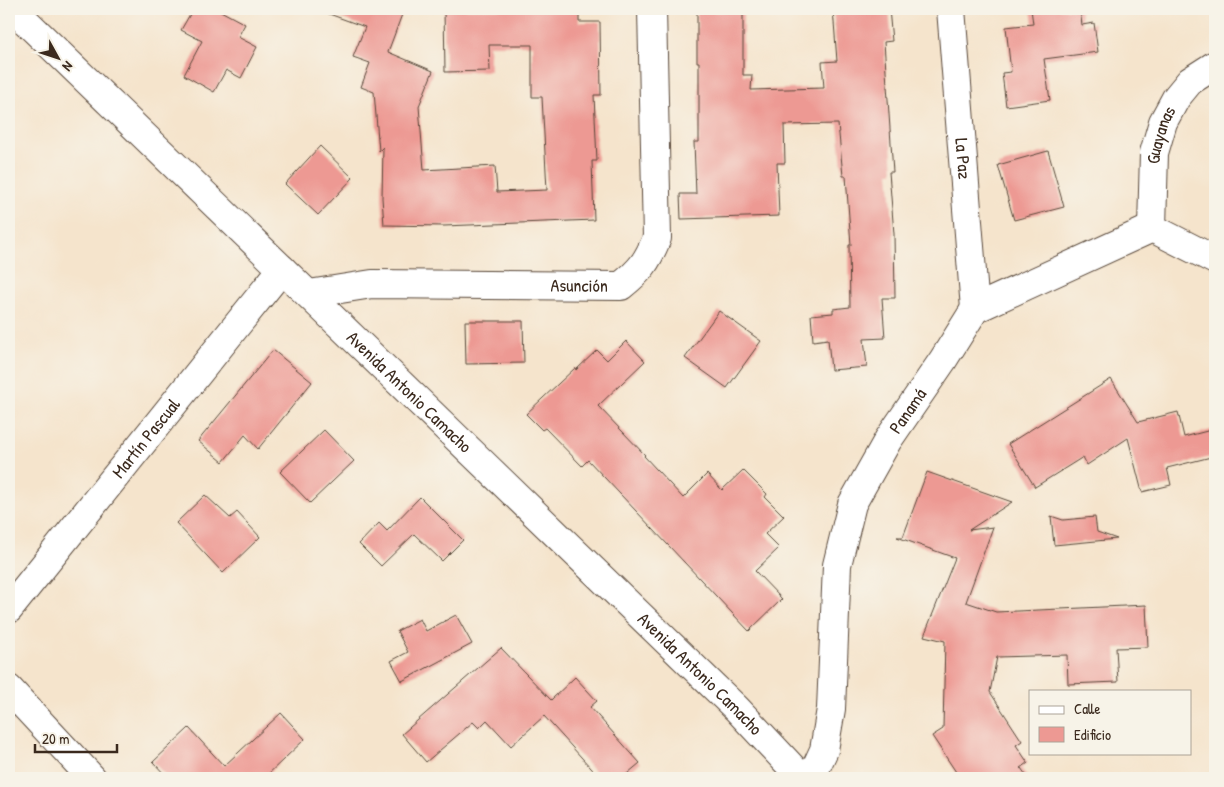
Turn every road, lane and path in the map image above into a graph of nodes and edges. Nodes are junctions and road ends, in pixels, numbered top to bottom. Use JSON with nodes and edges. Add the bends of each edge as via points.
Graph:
{"nodes":[{"id":1,"x":13,"y":9,"type":"edge"},
{"id":2,"x":652,"y":9,"type":"edge"},
{"id":3,"x":951,"y":9,"type":"edge"},
{"id":4,"x":1215,"y":65,"type":"edge"},
{"id":5,"x":1152,"y":228,"type":"junction"},
{"id":6,"x":1215,"y":260,"type":"edge"},
{"id":7,"x":282,"y":269,"type":"junction"},
{"id":8,"x":308,"y":294,"type":"junction"},
{"id":9,"x":975,"y":309,"type":"junction"},
{"id":10,"x":9,"y":609,"type":"edge"},
{"id":11,"x":9,"y":689,"type":"edge"},
{"id":12,"x":92,"y":778,"type":"edge"},
{"id":13,"x":802,"y":778,"type":"edge"},
{"id":14,"x":811,"y":778,"type":"edge"}],
"edges":[{"from":1,"to":7,"type":"street","name":"Avenida Antonio Camacho"},
{"from":2,"to":8,"type":"street","name":"Asunción","via":[[657,238],[639,271],[621,286],[372,284]]},
{"from":3,"to":9,"type":"street","name":"La Paz"},
{"from":4,"to":5,"type":"street","name":"Guayanas","via":[[1190,81],[1162,122],[1154,153]]},
{"from":5,"to":6,"type":"street"},
{"from":5,"to":9,"type":"street"},
{"from":7,"to":8,"type":"street","name":"Avenida Antonio Camacho"},
{"from":7,"to":10,"type":"street","name":"Martín Pascual"},
{"from":8,"to":13,"type":"street","name":"Avenida Antonio Camacho","via":[[738,709]]},
{"from":9,"to":14,"type":"street","name":"Panamá","via":[[888,440],[852,504],[837,565],[831,709],[824,750]]},
{"from":11,"to":12,"type":"street"}]}
